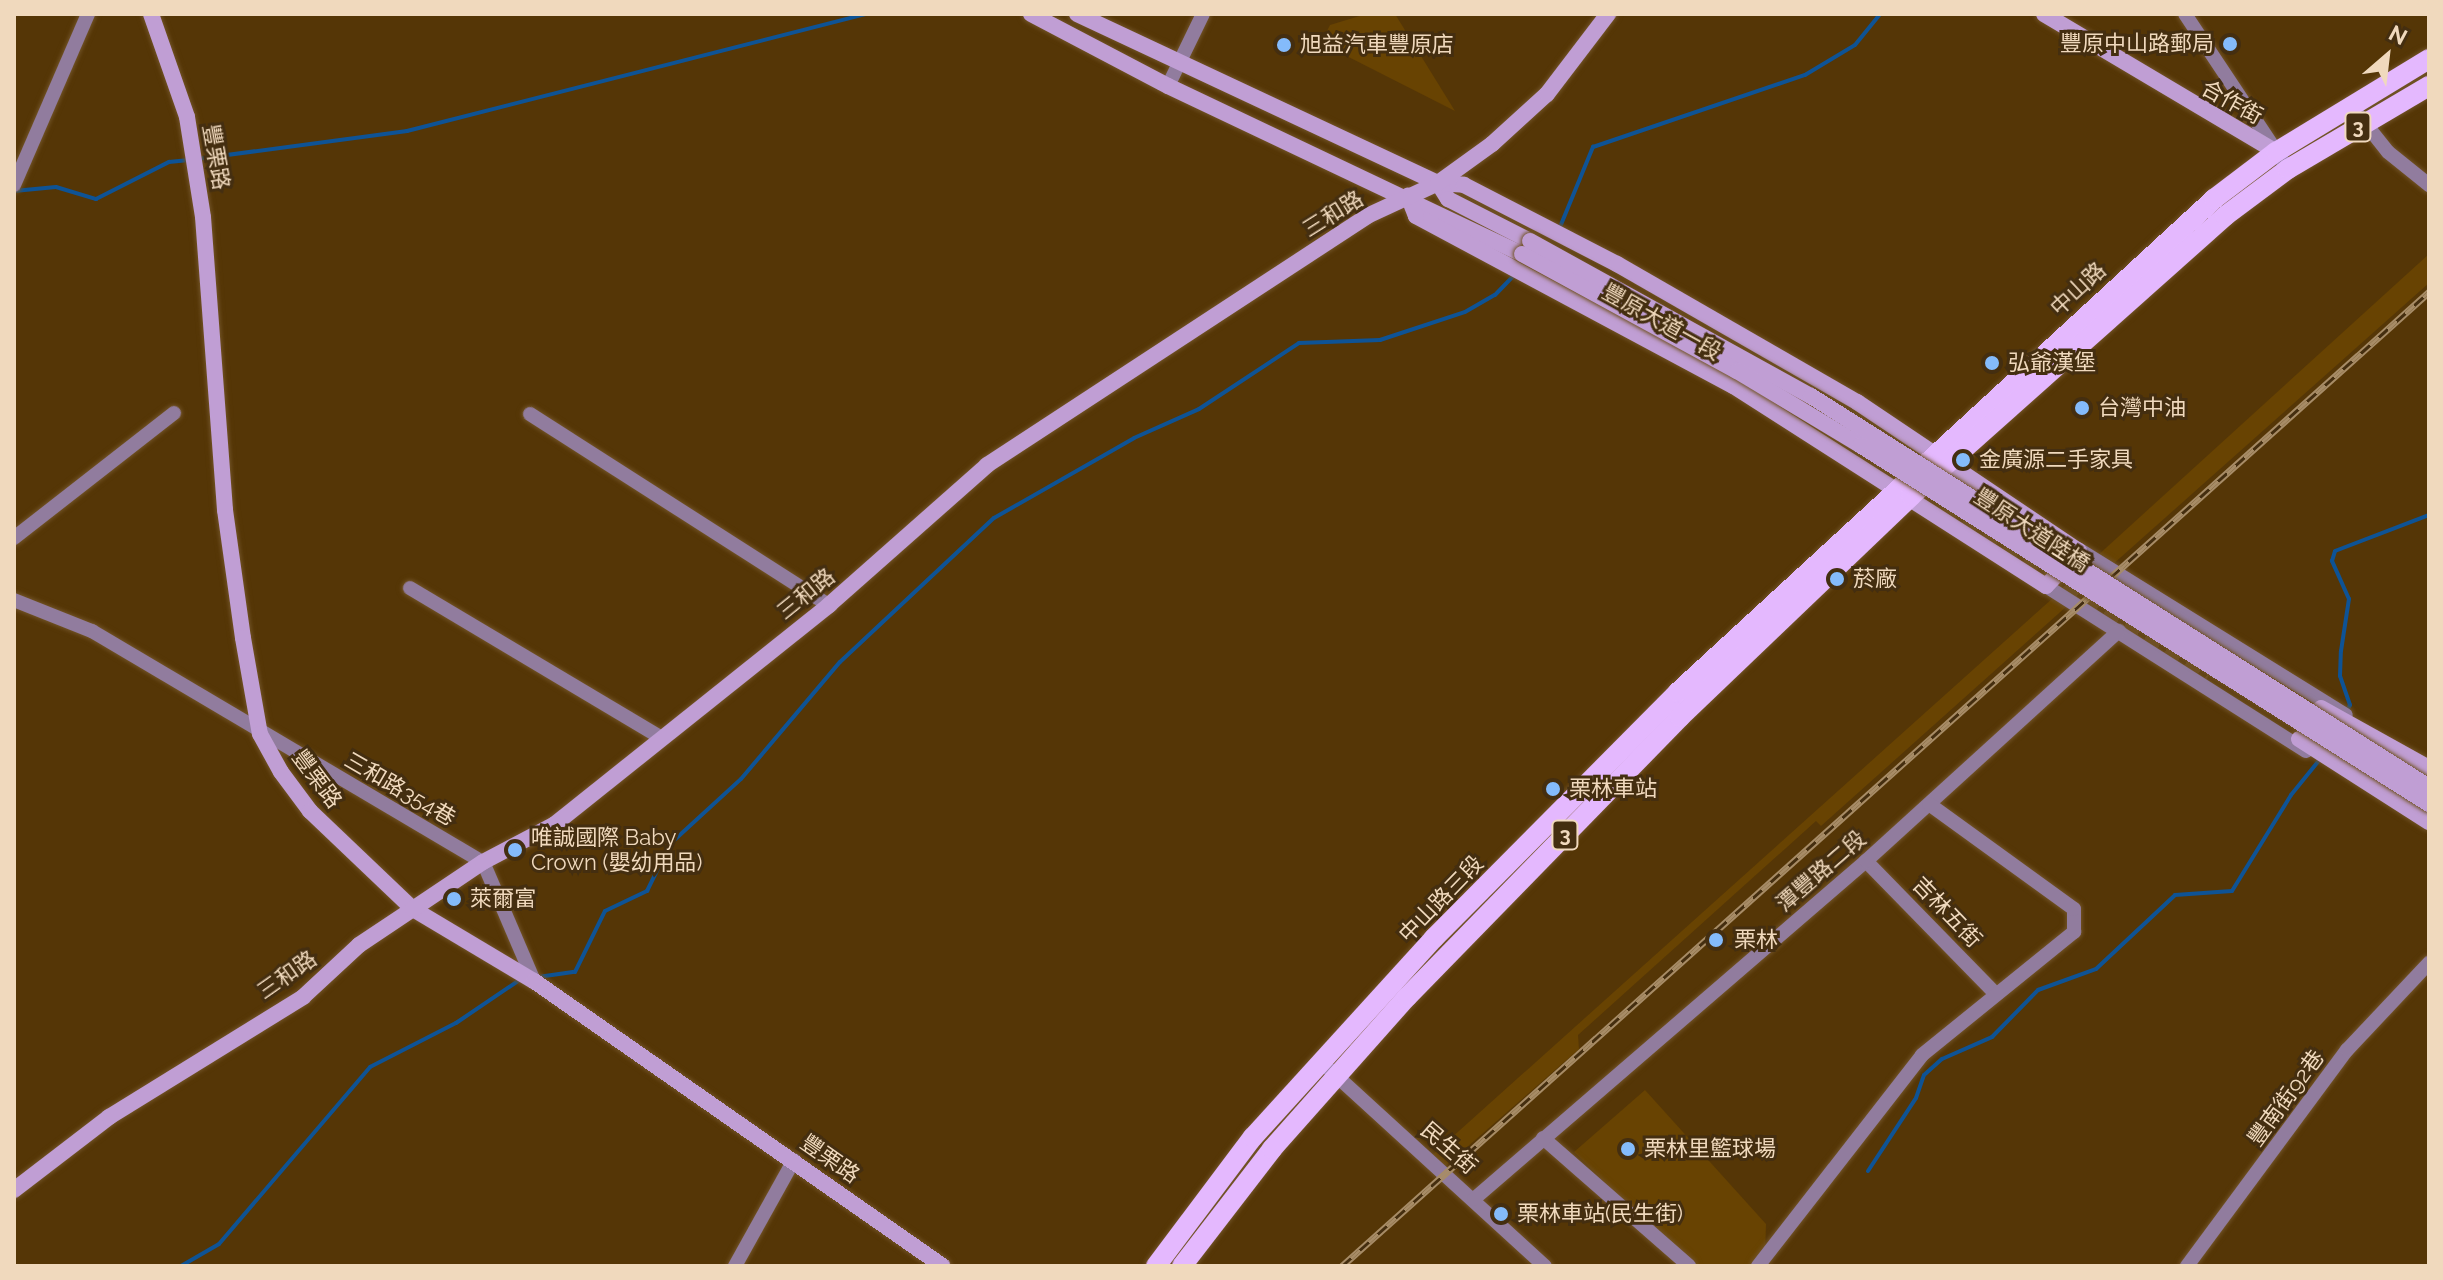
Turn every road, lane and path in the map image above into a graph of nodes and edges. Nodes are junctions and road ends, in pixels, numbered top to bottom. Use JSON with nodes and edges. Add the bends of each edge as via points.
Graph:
{"nodes":[{"id":1,"x":88,"y":14,"type":"edge"},
{"id":2,"x":151,"y":14,"type":"edge"},
{"id":3,"x":1031,"y":14,"type":"edge"},
{"id":4,"x":1077,"y":14,"type":"edge"},
{"id":5,"x":1203,"y":14,"type":"edge"},
{"id":6,"x":1608,"y":14,"type":"edge"},
{"id":7,"x":2044,"y":14,"type":"edge"},
{"id":8,"x":2185,"y":14,"type":"edge"},
{"id":9,"x":2429,"y":59,"type":"edge"},
{"id":10,"x":1177,"y":65,"type":"junction"},
{"id":11,"x":1168,"y":86,"type":"junction"},
{"id":12,"x":2429,"y":86,"type":"edge"},
{"id":13,"x":2358,"y":116,"type":"junction"},
{"id":14,"x":2276,"y":152,"type":"junction"},
{"id":15,"x":2288,"y":169,"type":"junction"},
{"id":16,"x":17,"y":180,"type":"edge"},
{"id":17,"x":1438,"y":183,"type":"junction"},
{"id":18,"x":2429,"y":185,"type":"edge"},
{"id":19,"x":1408,"y":196,"type":"junction"},
{"id":20,"x":1526,"y":248,"type":"junction"},
{"id":21,"x":174,"y":413,"type":"dead end"},
{"id":22,"x":530,"y":414,"type":"dead end"},
{"id":23,"x":1944,"y":459,"type":"junction"},
{"id":24,"x":1906,"y":492,"type":"junction"},
{"id":25,"x":1984,"y":495,"type":"dead end"},
{"id":26,"x":1942,"y":510,"type":"tunnel mouth"},
{"id":27,"x":14,"y":538,"type":"edge"},
{"id":28,"x":2078,"y":549,"type":"junction"},
{"id":29,"x":2046,"y":586,"type":"junction"},
{"id":30,"x":410,"y":588,"type":"dead end"},
{"id":31,"x":1795,"y":596,"type":"joint"},
{"id":32,"x":14,"y":600,"type":"edge"},
{"id":33,"x":829,"y":605,"type":"junction"},
{"id":34,"x":2119,"y":631,"type":"junction"},
{"id":35,"x":2321,"y":708,"type":"tunnel mouth"},
{"id":36,"x":260,"y":734,"type":"junction"},
{"id":37,"x":2373,"y":735,"type":"junction"},
{"id":38,"x":662,"y":738,"type":"junction"},
{"id":39,"x":2299,"y":739,"type":"dead end"},
{"id":40,"x":2325,"y":758,"type":"junction"},
{"id":41,"x":2429,"y":768,"type":"edge"},
{"id":42,"x":2429,"y":787,"type":"edge"},
{"id":43,"x":1929,"y":804,"type":"junction"},
{"id":44,"x":2429,"y":804,"type":"edge"},
{"id":45,"x":2429,"y":822,"type":"edge"},
{"id":46,"x":1866,"y":861,"type":"junction"},
{"id":47,"x":483,"y":862,"type":"junction"},
{"id":48,"x":413,"y":909,"type":"junction"},
{"id":49,"x":2429,"y":963,"type":"edge"},
{"id":50,"x":534,"y":981,"type":"junction"},
{"id":51,"x":1996,"y":994,"type":"junction"},
{"id":52,"x":1330,"y":1069,"type":"junction"},
{"id":53,"x":1543,"y":1138,"type":"junction"},
{"id":54,"x":794,"y":1160,"type":"junction"},
{"id":55,"x":14,"y":1190,"type":"edge"},
{"id":56,"x":1474,"y":1199,"type":"junction"},
{"id":57,"x":1542,"y":1265,"type":"edge"},
{"id":58,"x":735,"y":1266,"type":"edge"},
{"id":59,"x":942,"y":1266,"type":"edge"},
{"id":60,"x":1156,"y":1266,"type":"edge"},
{"id":61,"x":1182,"y":1266,"type":"edge"},
{"id":62,"x":1689,"y":1266,"type":"edge"},
{"id":63,"x":1758,"y":1266,"type":"edge"},
{"id":64,"x":2187,"y":1266,"type":"edge"}],
"edges":[{"from":1,"to":16,"type":"street"},
{"from":2,"to":36,"type":"street","name":"豐栗路","via":[[187,117],[203,217],[225,510]]},
{"from":3,"to":11,"type":"street","name":"豐原大道一段"},
{"from":4,"to":10,"type":"street","name":"豐原大道一段"},
{"from":5,"to":10,"type":"street"},
{"from":6,"to":17,"type":"street","name":"三和路","via":[[1522,118]]},
{"from":7,"to":14,"type":"street","name":"合作街"},
{"from":8,"to":14,"type":"street"},
{"from":9,"to":13,"type":"main road","name":"中山路","number":"3"},
{"from":10,"to":11,"type":"street"},
{"from":10,"to":17,"type":"street","name":"豐原大道一段"},
{"from":11,"to":19,"type":"street","name":"豐原大道一段"},
{"from":12,"to":13,"type":"main road","name":"中山路","number":"3"},
{"from":13,"to":14,"type":"main road","name":"中山路","number":"3"},
{"from":13,"to":15,"type":"main road","name":"中山路","number":"3"},
{"from":13,"to":18,"type":"street"},
{"from":14,"to":15,"type":"street"},
{"from":14,"to":23,"type":"main road","name":"中山路","number":"3","via":[[2214,199]]},
{"from":15,"to":23,"type":"main road","name":"中山路","number":"3","via":[[2225,216]]},
{"from":17,"to":19,"type":"street","name":"三和路"},
{"from":17,"to":20,"type":"street","name":"豐原大道一段","via":[[1448,199]]},
{"from":17,"to":23,"type":"street","name":"豐原大道一段","via":[[1464,185],[1617,264],[1839,391]]},
{"from":19,"to":20,"type":"street","name":"豐原大道一段"},
{"from":19,"to":24,"type":"street","name":"豐原大道一段","via":[[1416,216],[1733,386]]},
{"from":19,"to":33,"type":"street","name":"三和路","via":[[1367,216],[987,465]]},
{"from":20,"to":42,"type":"street","name":"豐原大道陸橋","bridge":true,"via":[[1811,396]]},
{"from":20,"to":44,"type":"street","name":"豐原大道陸橋","bridge":true,"via":[[1846,437]]},
{"from":21,"to":27,"type":"street"},
{"from":22,"to":33,"type":"street"},
{"from":23,"to":24,"type":"main road","name":"中山路","number":"3"},
{"from":23,"to":25,"type":"street"},
{"from":23,"to":28,"type":"street"},
{"from":24,"to":26,"type":"street"},
{"from":24,"to":29,"type":"street"},
{"from":24,"to":31,"type":"main road","name":"中山路","number":"3"},
{"from":28,"to":29,"type":"street"},
{"from":28,"to":37,"type":"street"},
{"from":29,"to":34,"type":"street"},
{"from":30,"to":38,"type":"street"},
{"from":31,"to":52,"type":"main road","name":"中山路三段","number":"3"},
{"from":32,"to":36,"type":"street","name":"三和路354巷","via":[[92,631]]},
{"from":33,"to":38,"type":"street","name":"三和路"},
{"from":34,"to":40,"type":"street"},
{"from":34,"to":43,"type":"street","name":"潭豐路二段"},
{"from":35,"to":37,"type":"street"},
{"from":36,"to":47,"type":"street","name":"三和路354巷"},
{"from":36,"to":48,"type":"street","name":"豐栗路","via":[[310,811]]},
{"from":37,"to":41,"type":"street"},
{"from":38,"to":47,"type":"street","name":"三和路","via":[[555,824]]},
{"from":39,"to":40,"type":"street"},
{"from":40,"to":45,"type":"street"},
{"from":43,"to":46,"type":"street","name":"潭豐路二段"},
{"from":43,"to":51,"type":"street","via":[[2074,909],[2074,932]]},
{"from":46,"to":51,"type":"street","name":"吉林五街"},
{"from":46,"to":53,"type":"street","name":"潭豐路二段"},
{"from":47,"to":48,"type":"street","name":"三和路"},
{"from":47,"to":50,"type":"street"},
{"from":48,"to":50,"type":"street","name":"豐栗路"},
{"from":48,"to":55,"type":"street","name":"三和路","via":[[359,945],[303,997],[109,1117]]},
{"from":49,"to":64,"type":"street","name":"豐南街92巷","via":[[2347,1050]]},
{"from":50,"to":54,"type":"street","name":"豐栗路"},
{"from":51,"to":63,"type":"street","via":[[1922,1055]]},
{"from":52,"to":56,"type":"street","name":"民生街"},
{"from":52,"to":60,"type":"main road","name":"中山路三段","number":"3","via":[[1253,1137]]},
{"from":52,"to":61,"type":"main road","name":"中山路三段","number":"3"},
{"from":53,"to":56,"type":"street","name":"潭豐路二段"},
{"from":53,"to":62,"type":"street"},
{"from":54,"to":58,"type":"street"},
{"from":54,"to":59,"type":"street","name":"豐栗路"},
{"from":56,"to":57,"type":"street","name":"民生街"}]}
